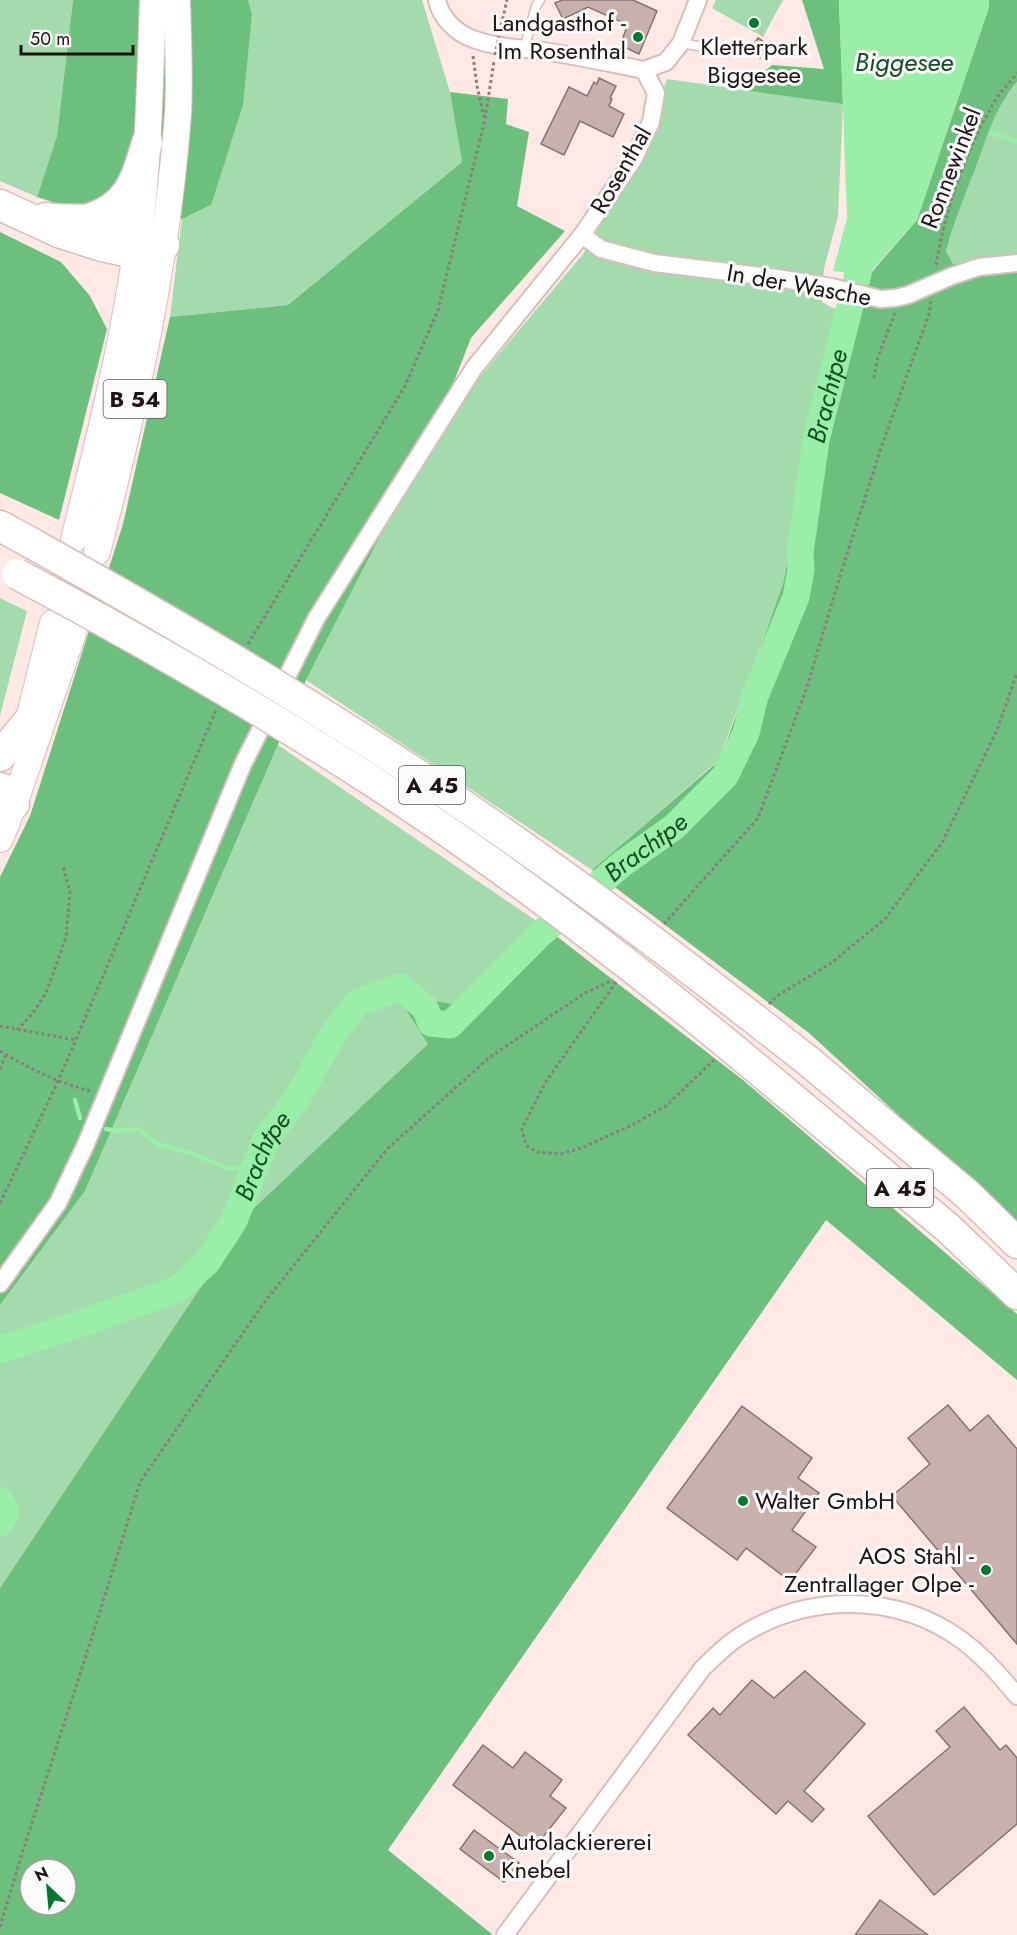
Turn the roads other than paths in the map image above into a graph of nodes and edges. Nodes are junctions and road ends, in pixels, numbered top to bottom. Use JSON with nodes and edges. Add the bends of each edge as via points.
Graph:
{"nodes":[{"id":1,"x":153,"y":0,"type":"edge"},
{"id":2,"x":177,"y":0,"type":"edge"},
{"id":3,"x":437,"y":0,"type":"edge"},
{"id":4,"x":540,"y":0,"type":"edge"},
{"id":5,"x":698,"y":0,"type":"edge"},
{"id":6,"x":681,"y":43,"type":"junction"},
{"id":7,"x":524,"y":49,"type":"junction"},
{"id":8,"x":730,"y":52,"type":"dead end"},
{"id":9,"x":645,"y":70,"type":"junction"},
{"id":10,"x":147,"y":143,"type":"junction"},
{"id":11,"x":7,"y":208,"type":"edge"},
{"id":12,"x":89,"y":219,"type":"junction"},
{"id":13,"x":582,"y":235,"type":"junction"},
{"id":14,"x":146,"y":243,"type":"junction"},
{"id":15,"x":1017,"y":263,"type":"edge"},
{"id":16,"x":0,"y":526,"type":"edge"},
{"id":17,"x":74,"y":539,"type":"dead end"},
{"id":18,"x":97,"y":552,"type":"dead end"},
{"id":19,"x":8,"y":569,"type":"edge"},
{"id":20,"x":28,"y":722,"type":"junction"},
{"id":21,"x":0,"y":756,"type":"edge"},
{"id":22,"x":4,"y":799,"type":"edge"},
{"id":23,"x":0,"y":839,"type":"edge"},
{"id":24,"x":1017,"y":1243,"type":"edge"},
{"id":25,"x":0,"y":1284,"type":"edge"},
{"id":26,"x":1017,"y":1294,"type":"edge"},
{"id":27,"x":1017,"y":1696,"type":"edge"},
{"id":28,"x":510,"y":1934,"type":"edge"}],
"edges":[{"from":1,"to":10,"type":"main road","number":"B 54"},
{"from":2,"to":14,"type":"main road","number":"B 54","via":[[178,112]]},
{"from":3,"to":7,"type":"street","via":[[443,16],[471,39]]},
{"from":4,"to":7,"type":"lane"},
{"from":5,"to":6,"type":"street"},
{"from":6,"to":8,"type":"lane"},
{"from":6,"to":9,"type":"street","via":[[666,62]]},
{"from":7,"to":9,"type":"street"},
{"from":9,"to":13,"type":"street","name":"Rosenthal","via":[[656,93],[651,122],[633,160]]},
{"from":10,"to":12,"type":"highway","via":[[128,193],[113,208]]},
{"from":10,"to":14,"type":"main road","number":"B 54"},
{"from":11,"to":12,"type":"highway","via":[[51,219]]},
{"from":11,"to":14,"type":"highway","via":[[81,240]]},
{"from":12,"to":14,"type":"highway","via":[[115,223]]},
{"from":13,"to":15,"type":"street","name":"In der Wasche","via":[[600,249],[654,263],[777,278],[880,299],[908,295],[980,267]]},
{"from":13,"to":25,"type":"street","name":"Rosenthal","via":[[474,368],[316,619],[243,764],[107,1095],[58,1203]]},
{"from":14,"to":17,"type":"main road","number":"B 54"},
{"from":14,"to":18,"type":"main road","number":"B 54","via":[[133,411]]},
{"from":16,"to":24,"type":"highway","number":"A 45","bridge":true,"via":[[264,677],[386,754],[596,898],[807,1060],[968,1194]]},
{"from":19,"to":26,"type":"highway","number":"A 45","bridge":true,"via":[[274,719],[446,831],[621,957],[948,1228]]},
{"from":20,"to":21,"type":"highway"},
{"from":20,"to":22,"type":"main road"},
{"from":20,"to":22,"type":"main road","via":[[64,627]]},
{"from":22,"to":23,"type":"main road"},
{"from":27,"to":28,"type":"street","via":[[999,1673],[961,1640],[916,1615],[875,1605],[831,1604],[804,1608],[762,1623],[719,1651],[702,1669]]}]}
